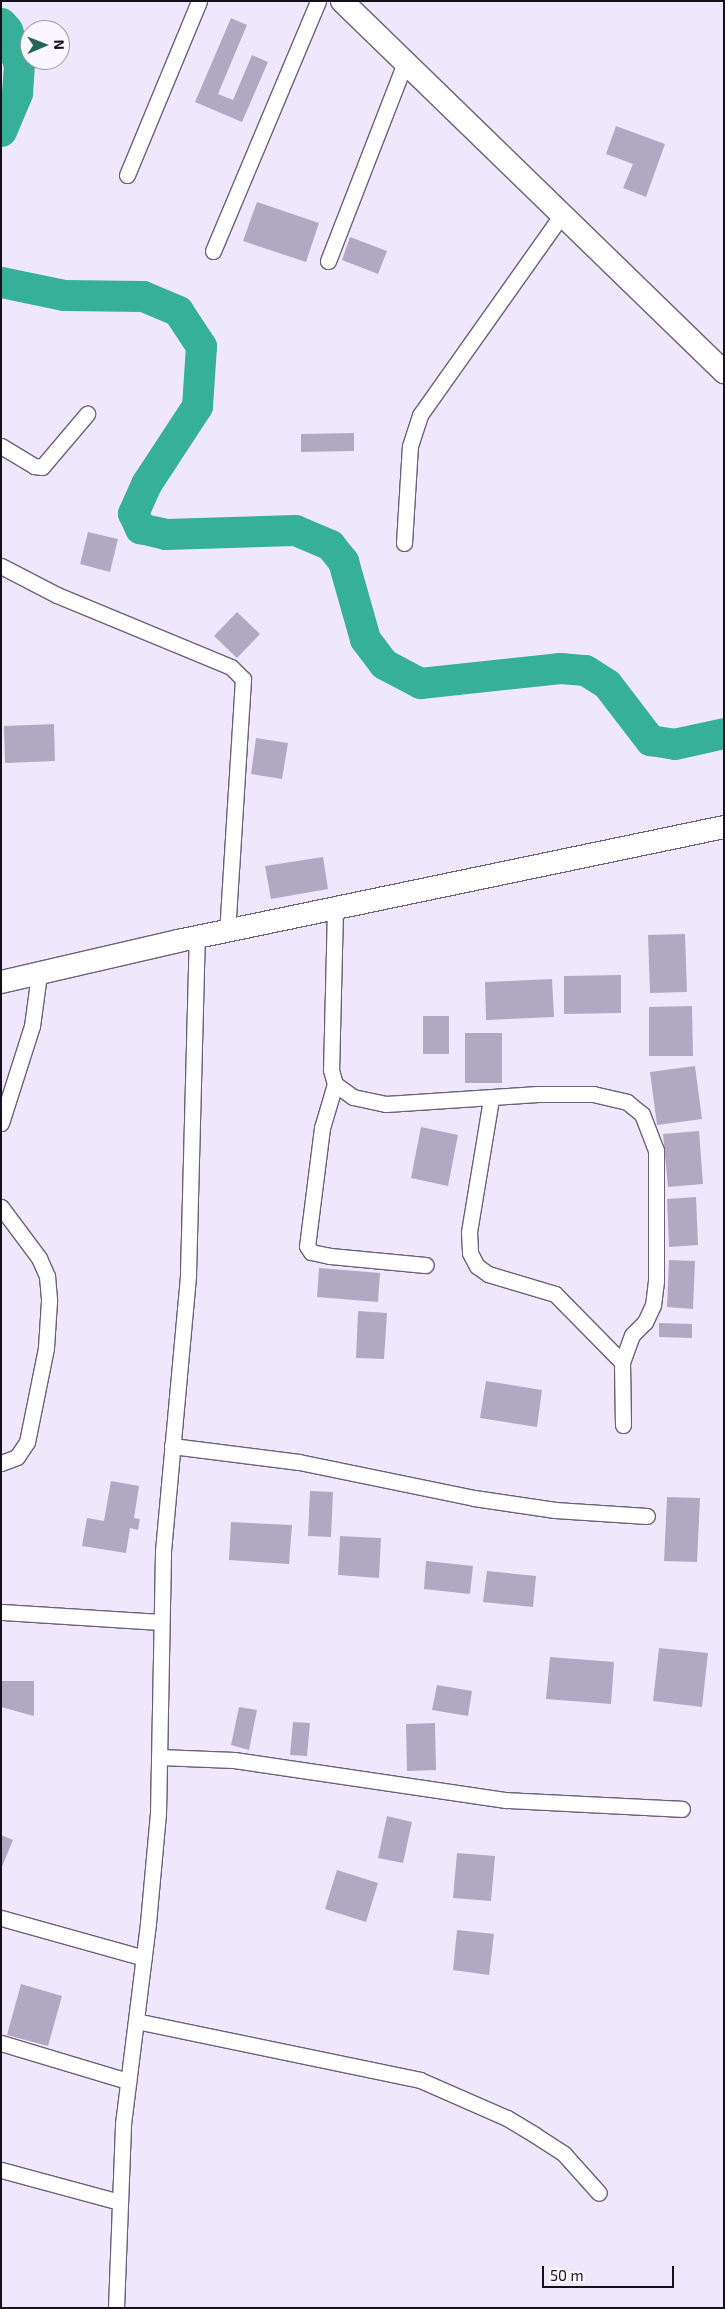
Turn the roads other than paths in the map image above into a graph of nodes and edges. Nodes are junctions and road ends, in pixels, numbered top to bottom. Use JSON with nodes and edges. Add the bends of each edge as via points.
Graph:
{"nodes":[{"id":1,"x":199,"y":1,"type":"edge"},
{"id":2,"x":318,"y":1,"type":"edge"},
{"id":3,"x":342,"y":1,"type":"edge"},
{"id":4,"x":406,"y":62,"type":"junction"},
{"id":5,"x":127,"y":175,"type":"dead end"},
{"id":6,"x":560,"y":216,"type":"junction"},
{"id":7,"x":213,"y":251,"type":"dead end"},
{"id":8,"x":328,"y":261,"type":"dead end"},
{"id":9,"x":724,"y":372,"type":"edge"},
{"id":10,"x":87,"y":414,"type":"dead end"},
{"id":11,"x":1,"y":446,"type":"edge"},
{"id":12,"x":404,"y":543,"type":"dead end"},
{"id":13,"x":1,"y":566,"type":"edge"},
{"id":14,"x":724,"y":827,"type":"edge"},
{"id":15,"x":335,"y":909,"type":"junction"},
{"id":16,"x":227,"y":931,"type":"junction"},
{"id":17,"x":196,"y":937,"type":"junction"},
{"id":18,"x":39,"y":974,"type":"junction"},
{"id":19,"x":1,"y":982,"type":"edge"},
{"id":20,"x":335,"y":1084,"type":"junction"},
{"id":21,"x":491,"y":1099,"type":"junction"},
{"id":22,"x":1,"y":1123,"type":"edge"},
{"id":23,"x":1,"y":1207,"type":"edge"},
{"id":24,"x":426,"y":1265,"type":"dead end"},
{"id":25,"x":622,"y":1362,"type":"junction"},
{"id":26,"x":623,"y":1425,"type":"dead end"},
{"id":27,"x":172,"y":1446,"type":"junction"},
{"id":28,"x":1,"y":1463,"type":"edge"},
{"id":29,"x":647,"y":1516,"type":"dead end"},
{"id":30,"x":1,"y":1612,"type":"edge"},
{"id":31,"x":161,"y":1622,"type":"junction"},
{"id":32,"x":159,"y":1757,"type":"junction"},
{"id":33,"x":682,"y":1809,"type":"dead end"},
{"id":34,"x":1,"y":1918,"type":"edge"},
{"id":35,"x":144,"y":1958,"type":"junction"},
{"id":36,"x":136,"y":2020,"type":"junction"},
{"id":37,"x":1,"y":2042,"type":"edge"},
{"id":38,"x":128,"y":2081,"type":"junction"},
{"id":39,"x":1,"y":2170,"type":"edge"},
{"id":40,"x":599,"y":2193,"type":"dead end"},
{"id":41,"x":120,"y":2202,"type":"junction"},
{"id":42,"x":116,"y":2308,"type":"edge"}],
"edges":[{"from":1,"to":5,"type":"street"},
{"from":2,"to":7,"type":"street"},
{"from":3,"to":4,"type":"main road"},
{"from":4,"to":6,"type":"main road"},
{"from":4,"to":8,"type":"street"},
{"from":6,"to":9,"type":"main road"},
{"from":6,"to":12,"type":"street","via":[[420,415],[410,446]]},
{"from":10,"to":11,"type":"street","via":[[42,467],[34,466]]},
{"from":13,"to":16,"type":"street","via":[[57,595],[231,667],[243,679]]},
{"from":14,"to":15,"type":"main road"},
{"from":15,"to":16,"type":"main road"},
{"from":15,"to":20,"type":"street","via":[[331,1070]]},
{"from":16,"to":17,"type":"main road"},
{"from":17,"to":18,"type":"main road"},
{"from":17,"to":27,"type":"street","via":[[188,1274]]},
{"from":18,"to":19,"type":"main road"},
{"from":18,"to":22,"type":"street","via":[[32,1026]]},
{"from":20,"to":21,"type":"street","via":[[353,1097],[386,1104]]},
{"from":20,"to":24,"type":"street","via":[[322,1128],[307,1246],[311,1252],[330,1256]]},
{"from":21,"to":25,"type":"street","via":[[469,1232],[470,1252],[477,1266],[488,1274],[555,1294]]},
{"from":21,"to":25,"type":"street","via":[[538,1094],[594,1094],[627,1102],[645,1120],[656,1150],[656,1281],[653,1305],[645,1322],[632,1335]]},
{"from":23,"to":28,"type":"street","via":[[40,1258],[47,1276],[49,1302],[46,1348],[28,1442],[17,1457]]},
{"from":25,"to":26,"type":"street"},
{"from":27,"to":29,"type":"street","via":[[300,1462],[474,1498],[555,1510]]},
{"from":27,"to":31,"type":"street"},
{"from":30,"to":31,"type":"street"},
{"from":31,"to":32,"type":"street"},
{"from":32,"to":33,"type":"street","via":[[234,1760],[506,1800]]},
{"from":32,"to":35,"type":"street","via":[[157,1824]]},
{"from":34,"to":35,"type":"street"},
{"from":35,"to":36,"type":"street"},
{"from":36,"to":38,"type":"street"},
{"from":36,"to":40,"type":"street","via":[[420,2080],[507,2118],[536,2136],[564,2154]]},
{"from":37,"to":38,"type":"street"},
{"from":38,"to":41,"type":"street"},
{"from":39,"to":41,"type":"street"},
{"from":41,"to":42,"type":"street"}]}
